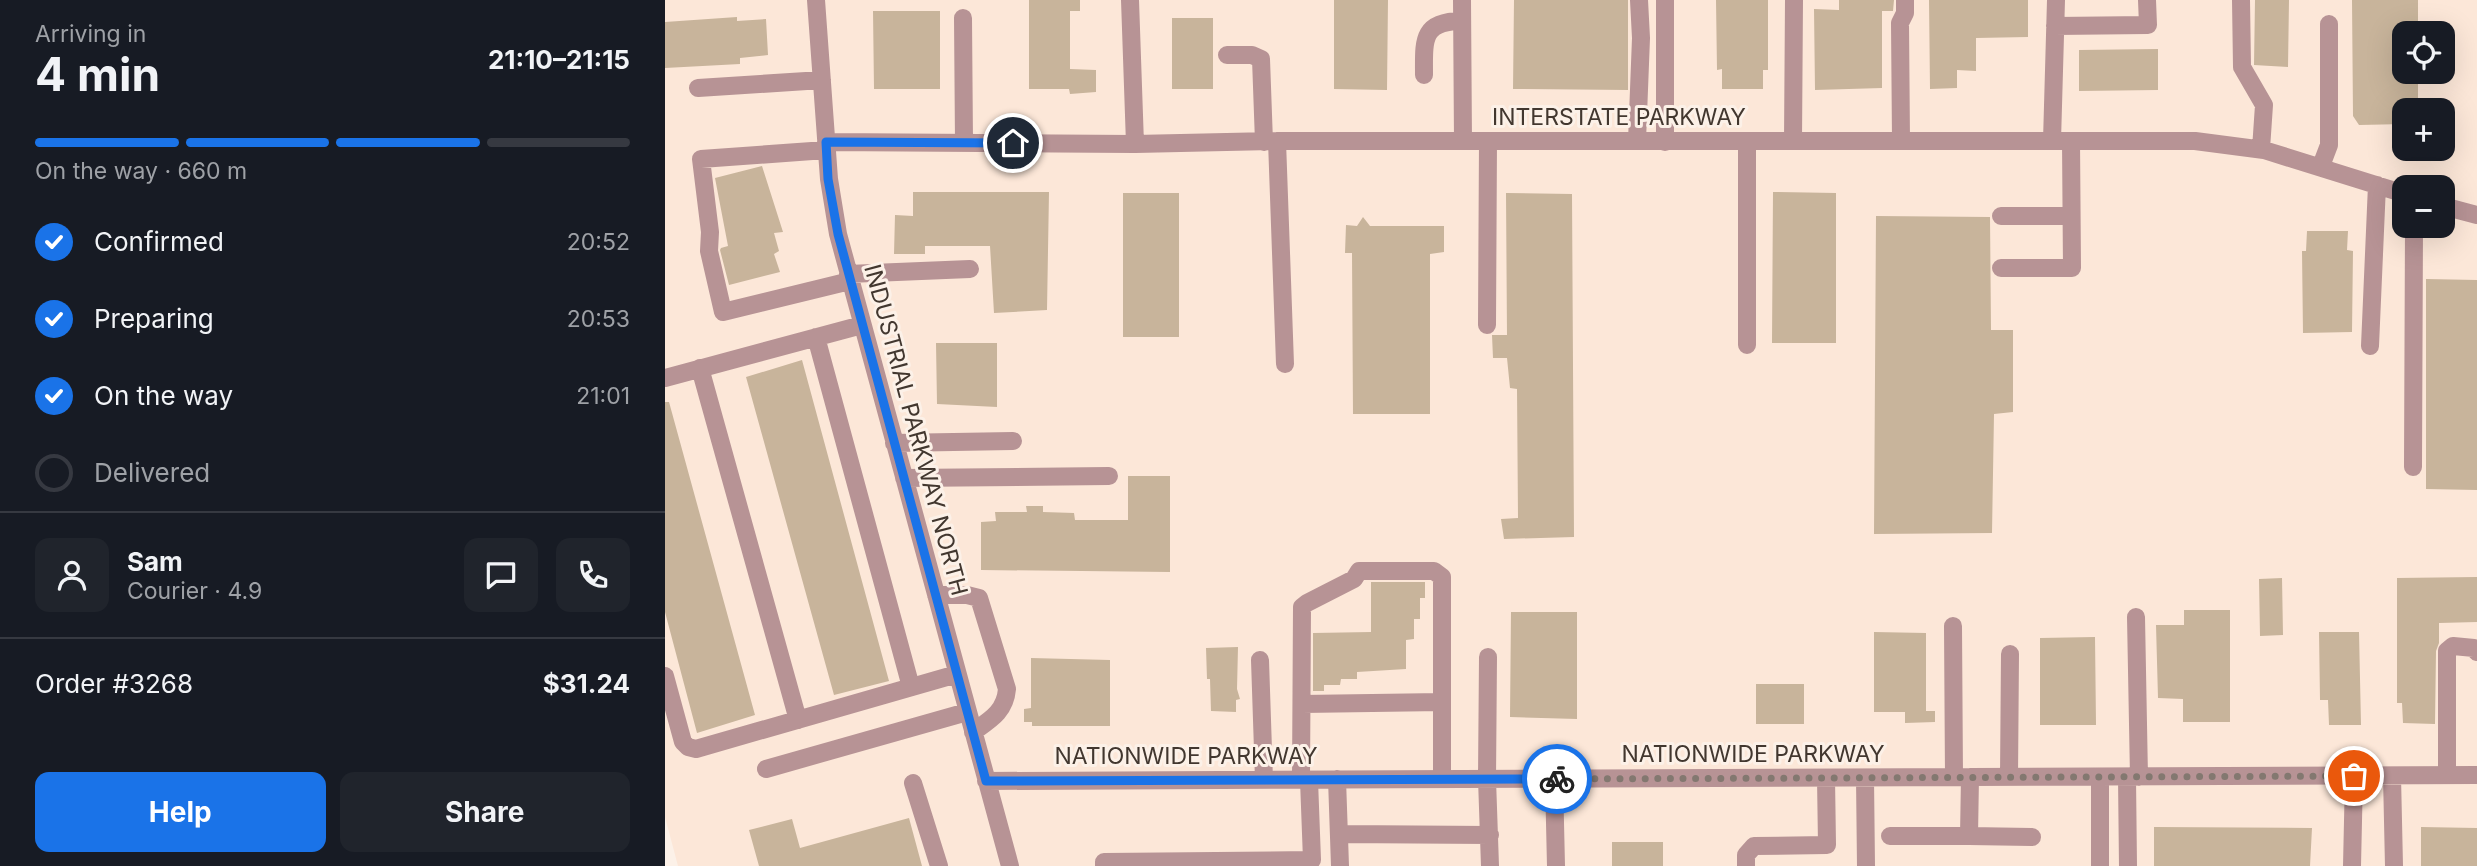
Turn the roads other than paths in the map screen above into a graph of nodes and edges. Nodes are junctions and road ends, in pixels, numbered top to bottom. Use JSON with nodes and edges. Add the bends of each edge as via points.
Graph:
{"nodes":[{"id":1,"x":816,"y":0,"type":"edge"},
{"id":2,"x":1130,"y":0,"type":"edge"},
{"id":3,"x":1462,"y":0,"type":"edge"},
{"id":4,"x":1639,"y":0,"type":"edge"},
{"id":5,"x":1665,"y":0,"type":"edge"},
{"id":6,"x":1794,"y":0,"type":"edge"},
{"id":7,"x":1905,"y":0,"type":"edge"},
{"id":8,"x":2056,"y":0,"type":"edge"},
{"id":9,"x":2147,"y":0,"type":"edge"},
{"id":10,"x":2241,"y":0,"type":"edge"},
{"id":11,"x":963,"y":18,"type":"dead end"},
{"id":12,"x":1462,"y":22,"type":"junction"},
{"id":13,"x":2329,"y":24,"type":"dead end"},
{"id":14,"x":2055,"y":26,"type":"junction"},
{"id":15,"x":1227,"y":55,"type":"dead end"},
{"id":16,"x":1424,"y":75,"type":"dead end"},
{"id":17,"x":822,"y":80,"type":"junction"},
{"id":18,"x":698,"y":88,"type":"dead end"},
{"id":19,"x":1463,"y":141,"type":"junction"},
{"id":20,"x":1488,"y":141,"type":"junction"},
{"id":21,"x":1637,"y":141,"type":"junction"},
{"id":22,"x":1747,"y":141,"type":"junction"},
{"id":23,"x":1793,"y":141,"type":"junction"},
{"id":24,"x":1901,"y":141,"type":"junction"},
{"id":25,"x":2052,"y":141,"type":"junction"},
{"id":26,"x":2071,"y":141,"type":"junction"},
{"id":27,"x":1271,"y":142,"type":"junction"},
{"id":28,"x":1665,"y":142,"type":"junction"},
{"id":29,"x":964,"y":143,"type":"junction"},
{"id":30,"x":1135,"y":144,"type":"junction"},
{"id":31,"x":826,"y":146,"type":"junction"},
{"id":32,"x":2261,"y":149,"type":"junction"},
{"id":33,"x":2321,"y":166,"type":"junction"},
{"id":34,"x":2377,"y":185,"type":"junction"},
{"id":35,"x":2392,"y":190,"type":"edge"},
{"id":36,"x":2455,"y":209,"type":"edge"},
{"id":37,"x":2477,"y":215,"type":"edge"},
{"id":38,"x":2001,"y":216,"type":"dead end"},
{"id":39,"x":2071,"y":216,"type":"junction"},
{"id":40,"x":2414,"y":238,"type":"edge"},
{"id":41,"x":2001,"y":268,"type":"dead end"},
{"id":42,"x":970,"y":269,"type":"dead end"},
{"id":43,"x":849,"y":277,"type":"junction"},
{"id":44,"x":862,"y":325,"type":"junction"},
{"id":45,"x":1487,"y":325,"type":"dead end"},
{"id":46,"x":816,"y":337,"type":"junction"},
{"id":47,"x":1747,"y":345,"type":"dead end"},
{"id":48,"x":2370,"y":346,"type":"dead end"},
{"id":49,"x":1285,"y":364,"type":"dead end"},
{"id":50,"x":700,"y":368,"type":"junction"},
{"id":51,"x":665,"y":378,"type":"edge"},
{"id":52,"x":1013,"y":441,"type":"dead end"},
{"id":53,"x":894,"y":443,"type":"junction"},
{"id":54,"x":2413,"y":467,"type":"dead end"},
{"id":55,"x":1109,"y":476,"type":"dead end"},
{"id":56,"x":904,"y":478,"type":"junction"},
{"id":57,"x":936,"y":595,"type":"junction"},
{"id":58,"x":2136,"y":617,"type":"dead end"},
{"id":59,"x":1953,"y":626,"type":"dead end"},
{"id":60,"x":2477,"y":652,"type":"edge"},
{"id":61,"x":2010,"y":653,"type":"dead end"},
{"id":62,"x":1488,"y":657,"type":"dead end"},
{"id":63,"x":1260,"y":660,"type":"dead end"},
{"id":64,"x":957,"y":674,"type":"junction"},
{"id":65,"x":665,"y":676,"type":"edge"},
{"id":66,"x":911,"y":687,"type":"junction"},
{"id":67,"x":1442,"y":702,"type":"junction"},
{"id":68,"x":1302,"y":704,"type":"junction"},
{"id":69,"x":967,"y":712,"type":"junction"},
{"id":70,"x":798,"y":720,"type":"junction"},
{"id":71,"x":973,"y":732,"type":"junction"},
{"id":72,"x":766,"y":769,"type":"dead end"},
{"id":73,"x":2447,"y":775,"type":"junction"},
{"id":74,"x":2477,"y":775,"type":"edge"},
{"id":75,"x":2354,"y":776,"type":"junction"},
{"id":76,"x":2392,"y":776,"type":"junction"},
{"id":77,"x":1962,"y":777,"type":"junction"},
{"id":78,"x":2009,"y":777,"type":"junction"},
{"id":79,"x":2100,"y":777,"type":"junction"},
{"id":80,"x":2133,"y":777,"type":"junction"},
{"id":81,"x":1826,"y":778,"type":"junction"},
{"id":82,"x":1865,"y":778,"type":"junction"},
{"id":83,"x":1337,"y":779,"type":"junction"},
{"id":84,"x":1442,"y":779,"type":"junction"},
{"id":85,"x":1487,"y":779,"type":"junction"},
{"id":86,"x":1554,"y":779,"type":"junction"},
{"id":87,"x":1264,"y":780,"type":"junction"},
{"id":88,"x":1305,"y":780,"type":"junction"},
{"id":89,"x":986,"y":781,"type":"junction"},
{"id":90,"x":913,"y":783,"type":"dead end"},
{"id":91,"x":1340,"y":834,"type":"junction"},
{"id":92,"x":1490,"y":835,"type":"junction"},
{"id":93,"x":1891,"y":836,"type":"dead end"},
{"id":94,"x":1969,"y":836,"type":"junction"},
{"id":95,"x":2032,"y":837,"type":"dead end"},
{"id":96,"x":1312,"y":863,"type":"edge"},
{"id":97,"x":939,"y":866,"type":"edge"},
{"id":98,"x":1010,"y":866,"type":"edge"},
{"id":99,"x":1104,"y":866,"type":"edge"},
{"id":100,"x":1340,"y":866,"type":"edge"},
{"id":101,"x":1490,"y":866,"type":"edge"},
{"id":102,"x":1556,"y":866,"type":"edge"},
{"id":103,"x":1746,"y":866,"type":"edge"},
{"id":104,"x":1866,"y":866,"type":"edge"},
{"id":105,"x":2100,"y":866,"type":"edge"},
{"id":106,"x":2128,"y":866,"type":"edge"},
{"id":107,"x":2352,"y":866,"type":"edge"},
{"id":108,"x":2393,"y":866,"type":"edge"}],
"edges":[{"from":1,"to":17,"type":"street","name":"INDUSTRIAL PARKWAY NORTH"},
{"from":2,"to":30,"type":"street"},
{"from":3,"to":12,"type":"street"},
{"from":4,"to":21,"type":"street"},
{"from":5,"to":28,"type":"street"},
{"from":6,"to":23,"type":"street"},
{"from":7,"to":24,"type":"street"},
{"from":8,"to":14,"type":"street"},
{"from":9,"to":14,"type":"street","via":[[2148,25]]},
{"from":10,"to":32,"type":"street","via":[[2242,67],[2264,105]]},
{"from":11,"to":29,"type":"street"},
{"from":12,"to":16,"type":"street","via":[[1446,21],[1430,30],[1424,48]]},
{"from":12,"to":19,"type":"street"},
{"from":13,"to":33,"type":"street","via":[[2329,145]]},
{"from":14,"to":25,"type":"street"},
{"from":15,"to":27,"type":"street","via":[[1261,59]]},
{"from":17,"to":18,"type":"street"},
{"from":17,"to":31,"type":"street","name":"INDUSTRIAL PARKWAY NORTH"},
{"from":19,"to":20,"type":"street","name":"INTERSTATE PARKWAY"},
{"from":19,"to":27,"type":"street","name":"INTERSTATE PARKWAY"},
{"from":20,"to":21,"type":"street","name":"INTERSTATE PARKWAY"},
{"from":20,"to":45,"type":"street"},
{"from":21,"to":28,"type":"street","name":"INTERSTATE PARKWAY"},
{"from":22,"to":23,"type":"street","name":"INTERSTATE PARKWAY"},
{"from":22,"to":28,"type":"street","name":"INTERSTATE PARKWAY"},
{"from":22,"to":47,"type":"street"},
{"from":23,"to":24,"type":"street","name":"INTERSTATE PARKWAY"},
{"from":24,"to":25,"type":"street","name":"INTERSTATE PARKWAY"},
{"from":25,"to":26,"type":"street","name":"INTERSTATE PARKWAY"},
{"from":26,"to":32,"type":"street","name":"INTERSTATE PARKWAY","via":[[2195,141]]},
{"from":26,"to":39,"type":"street"},
{"from":27,"to":30,"type":"street","name":"INTERSTATE PARKWAY"},
{"from":27,"to":49,"type":"street"},
{"from":29,"to":30,"type":"street","name":"INTERSTATE PARKWAY"},
{"from":29,"to":31,"type":"street","name":"INTERSTATE PARKWAY"},
{"from":31,"to":43,"type":"street","name":"INDUSTRIAL PARKWAY NORTH","via":[[828,179]]},
{"from":31,"to":43,"type":"street","name":"INTERSTATE PARKWAY","via":[[701,159],[709,251],[723,312]]},
{"from":32,"to":33,"type":"street","name":"INTERSTATE PARKWAY"},
{"from":33,"to":34,"type":"street","name":"INTERSTATE PARKWAY"},
{"from":34,"to":35,"type":"street","name":"INTERSTATE PARKWAY"},
{"from":34,"to":48,"type":"street"},
{"from":36,"to":37,"type":"street"},
{"from":38,"to":39,"type":"street"},
{"from":39,"to":41,"type":"street","via":[[2072,268]]},
{"from":40,"to":54,"type":"street"},
{"from":42,"to":43,"type":"street"},
{"from":43,"to":44,"type":"street","name":"INDUSTRIAL PARKWAY NORTH"},
{"from":44,"to":46,"type":"street"},
{"from":44,"to":53,"type":"street","name":"INDUSTRIAL PARKWAY NORTH"},
{"from":46,"to":50,"type":"street"},
{"from":46,"to":66,"type":"street"},
{"from":50,"to":51,"type":"street"},
{"from":50,"to":70,"type":"street"},
{"from":52,"to":53,"type":"street"},
{"from":53,"to":56,"type":"street","name":"INDUSTRIAL PARKWAY NORTH"},
{"from":55,"to":56,"type":"street"},
{"from":56,"to":57,"type":"street","name":"INDUSTRIAL PARKWAY NORTH"},
{"from":57,"to":64,"type":"street","name":"INDUSTRIAL PARKWAY NORTH"},
{"from":57,"to":71,"type":"street","via":[[979,598],[1007,689],[1000,710]]},
{"from":58,"to":80,"type":"street"},
{"from":59,"to":77,"type":"street"},
{"from":60,"to":73,"type":"street","via":[[2453,646],[2447,651]]},
{"from":61,"to":78,"type":"street"},
{"from":62,"to":85,"type":"street"},
{"from":63,"to":87,"type":"street"},
{"from":64,"to":66,"type":"street"},
{"from":64,"to":69,"type":"street","name":"INDUSTRIAL PARKWAY NORTH"},
{"from":65,"to":70,"type":"street","via":[[688,747],[696,749]]},
{"from":66,"to":70,"type":"street"},
{"from":67,"to":68,"type":"street"},
{"from":67,"to":68,"type":"street","via":[[1442,576],[1434,571],[1359,571],[1354,579],[1302,607]]},
{"from":67,"to":84,"type":"street"},
{"from":68,"to":88,"type":"street"},
{"from":69,"to":71,"type":"street","name":"INDUSTRIAL PARKWAY NORTH"},
{"from":69,"to":72,"type":"street"},
{"from":71,"to":89,"type":"street","name":"INDUSTRIAL PARKWAY NORTH"},
{"from":73,"to":74,"type":"street","name":"NATIONWIDE PARKWAY"},
{"from":73,"to":76,"type":"street","name":"NATIONWIDE PARKWAY"},
{"from":75,"to":76,"type":"street","name":"NATIONWIDE PARKWAY"},
{"from":75,"to":80,"type":"street","name":"NATIONWIDE PARKWAY"},
{"from":75,"to":107,"type":"street"},
{"from":76,"to":108,"type":"street"},
{"from":77,"to":78,"type":"street","name":"NATIONWIDE PARKWAY"},
{"from":77,"to":82,"type":"street","name":"NATIONWIDE PARKWAY"},
{"from":77,"to":94,"type":"street"},
{"from":78,"to":79,"type":"street","name":"NATIONWIDE PARKWAY"},
{"from":79,"to":80,"type":"street","name":"NATIONWIDE PARKWAY"},
{"from":79,"to":105,"type":"street"},
{"from":80,"to":106,"type":"street"},
{"from":81,"to":82,"type":"street","name":"NATIONWIDE PARKWAY"},
{"from":81,"to":86,"type":"street","name":"NATIONWIDE PARKWAY"},
{"from":81,"to":103,"type":"street","via":[[1827,845],[1754,846],[1746,855]]},
{"from":82,"to":104,"type":"street"},
{"from":83,"to":84,"type":"street","name":"NATIONWIDE PARKWAY"},
{"from":83,"to":88,"type":"street","name":"NATIONWIDE PARKWAY"},
{"from":83,"to":91,"type":"street"},
{"from":84,"to":85,"type":"street","name":"NATIONWIDE PARKWAY"},
{"from":85,"to":86,"type":"street","name":"NATIONWIDE PARKWAY"},
{"from":85,"to":92,"type":"street"},
{"from":86,"to":102,"type":"street"},
{"from":87,"to":88,"type":"street","name":"NATIONWIDE PARKWAY"},
{"from":87,"to":89,"type":"street","name":"NATIONWIDE PARKWAY"},
{"from":88,"to":96,"type":"street"},
{"from":89,"to":98,"type":"street","name":"INDUSTRIAL PARKWAY NORTH"},
{"from":90,"to":97,"type":"street"},
{"from":91,"to":92,"type":"street"},
{"from":91,"to":100,"type":"street"},
{"from":92,"to":101,"type":"street"},
{"from":93,"to":94,"type":"street"},
{"from":94,"to":95,"type":"street"},
{"from":96,"to":99,"type":"street","via":[[1104,862]]}]}
